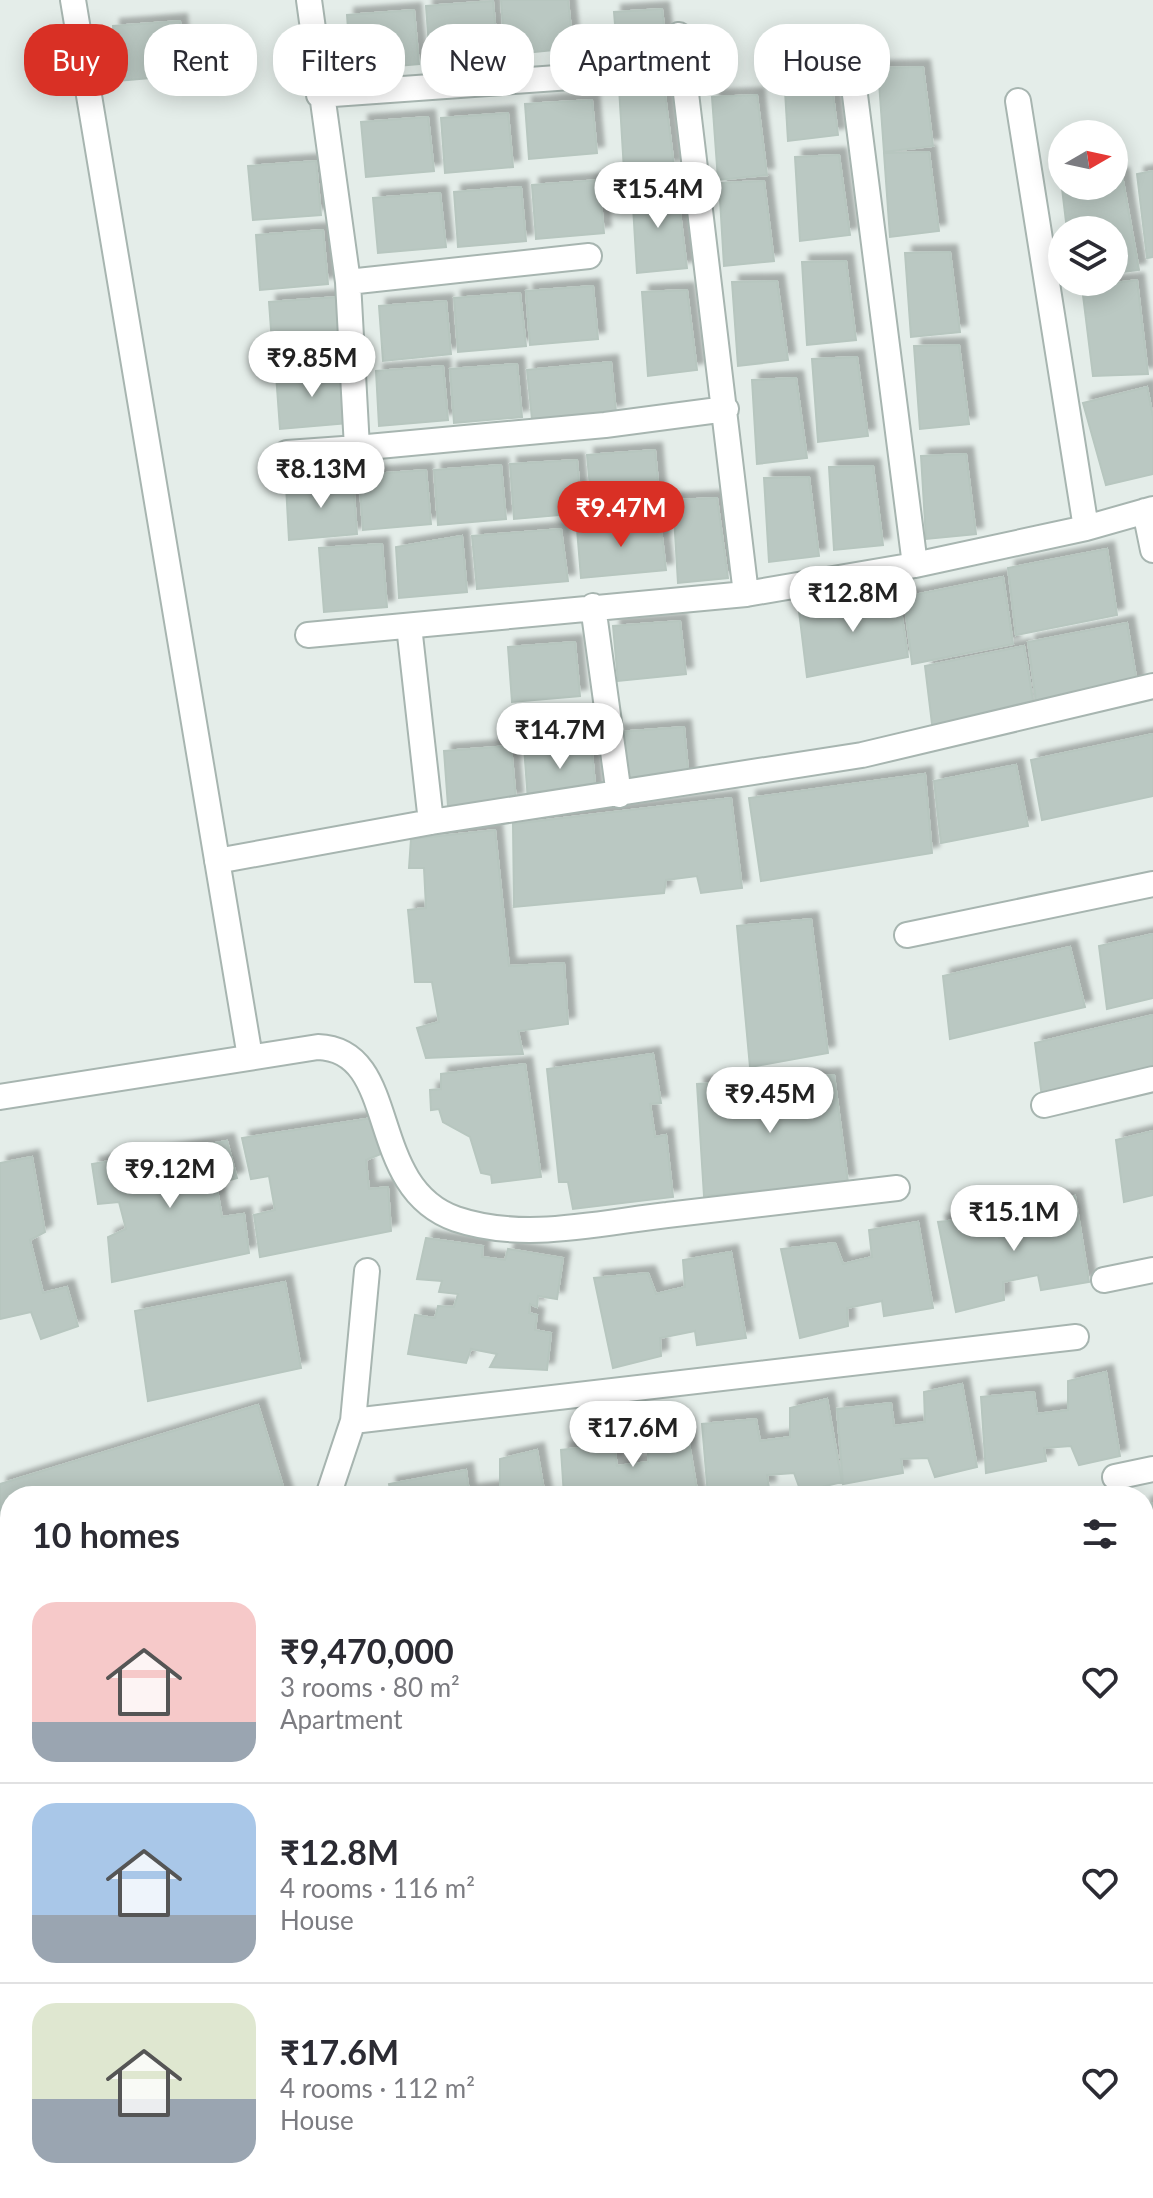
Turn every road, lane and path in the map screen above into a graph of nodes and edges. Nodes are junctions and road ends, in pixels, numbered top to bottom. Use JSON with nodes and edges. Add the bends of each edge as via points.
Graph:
{"nodes":[{"id":1,"x":73,"y":0,"type":"edge"},
{"id":2,"x":309,"y":0,"type":"edge"},
{"id":3,"x":312,"y":24,"type":"edge"},
{"id":4,"x":550,"y":78,"type":"edge"},
{"id":5,"x":405,"y":89,"type":"edge"},
{"id":6,"x":319,"y":96,"type":"edge"},
{"id":7,"x":687,"y":96,"type":"edge"},
{"id":8,"x":855,"y":96,"type":"edge"},
{"id":9,"x":1018,"y":101,"type":"dead end"},
{"id":10,"x":589,"y":256,"type":"dead end"},
{"id":11,"x":348,"y":282,"type":"junction"},
{"id":12,"x":726,"y":409,"type":"junction"},
{"id":13,"x":357,"y":448,"type":"junction"},
{"id":14,"x":287,"y":453,"type":"dead end"},
{"id":15,"x":1149,"y":510,"type":"edge"},
{"id":16,"x":1086,"y":528,"type":"junction"},
{"id":17,"x":1153,"y":550,"type":"edge"},
{"id":18,"x":915,"y":565,"type":"junction"},
{"id":19,"x":746,"y":594,"type":"junction"},
{"id":20,"x":593,"y":606,"type":"junction"},
{"id":21,"x":409,"y":626,"type":"junction"},
{"id":22,"x":308,"y":635,"type":"dead end"},
{"id":23,"x":1153,"y":686,"type":"edge"},
{"id":24,"x":619,"y":795,"type":"junction"},
{"id":25,"x":431,"y":822,"type":"junction"},
{"id":26,"x":217,"y":861,"type":"junction"},
{"id":27,"x":1153,"y":884,"type":"edge"},
{"id":28,"x":907,"y":935,"type":"dead end"},
{"id":29,"x":250,"y":1057,"type":"junction"},
{"id":30,"x":1153,"y":1079,"type":"edge"},
{"id":31,"x":0,"y":1097,"type":"edge"},
{"id":32,"x":1044,"y":1105,"type":"dead end"},
{"id":33,"x":897,"y":1188,"type":"dead end"},
{"id":34,"x":1153,"y":1270,"type":"edge"},
{"id":35,"x":367,"y":1271,"type":"dead end"},
{"id":36,"x":1104,"y":1280,"type":"dead end"},
{"id":37,"x":1076,"y":1337,"type":"dead end"},
{"id":38,"x":353,"y":1421,"type":"junction"},
{"id":39,"x":1153,"y":1469,"type":"edge"},
{"id":40,"x":1115,"y":1477,"type":"dead end"},
{"id":41,"x":331,"y":1486,"type":"edge"}],
"edges":[{"from":1,"to":26,"type":"street"},
{"from":2,"to":3,"type":"street"},
{"from":4,"to":5,"type":"street"},
{"from":6,"to":11,"type":"street"},
{"from":7,"to":12,"type":"street"},
{"from":8,"to":18,"type":"street"},
{"from":9,"to":16,"type":"street"},
{"from":10,"to":11,"type":"street"},
{"from":11,"to":13,"type":"street"},
{"from":12,"to":13,"type":"street"},
{"from":12,"to":19,"type":"street"},
{"from":13,"to":14,"type":"street"},
{"from":15,"to":16,"type":"street"},
{"from":15,"to":17,"type":"street"},
{"from":16,"to":18,"type":"street"},
{"from":18,"to":19,"type":"street"},
{"from":19,"to":20,"type":"street"},
{"from":20,"to":21,"type":"street"},
{"from":20,"to":24,"type":"street"},
{"from":21,"to":22,"type":"street"},
{"from":21,"to":25,"type":"street"},
{"from":23,"to":24,"type":"street","via":[[862,755]]},
{"from":24,"to":25,"type":"street"},
{"from":25,"to":26,"type":"street"},
{"from":26,"to":29,"type":"street"},
{"from":27,"to":28,"type":"street"},
{"from":29,"to":31,"type":"street"},
{"from":29,"to":33,"type":"street","via":[[318,1047],[337,1048],[354,1057],[365,1072],[400,1169],[421,1200],[455,1218],[501,1229],[530,1231]]},
{"from":30,"to":32,"type":"street"},
{"from":34,"to":36,"type":"street"},
{"from":35,"to":38,"type":"street"},
{"from":37,"to":38,"type":"street"},
{"from":38,"to":41,"type":"street"},
{"from":39,"to":40,"type":"street"}]}
